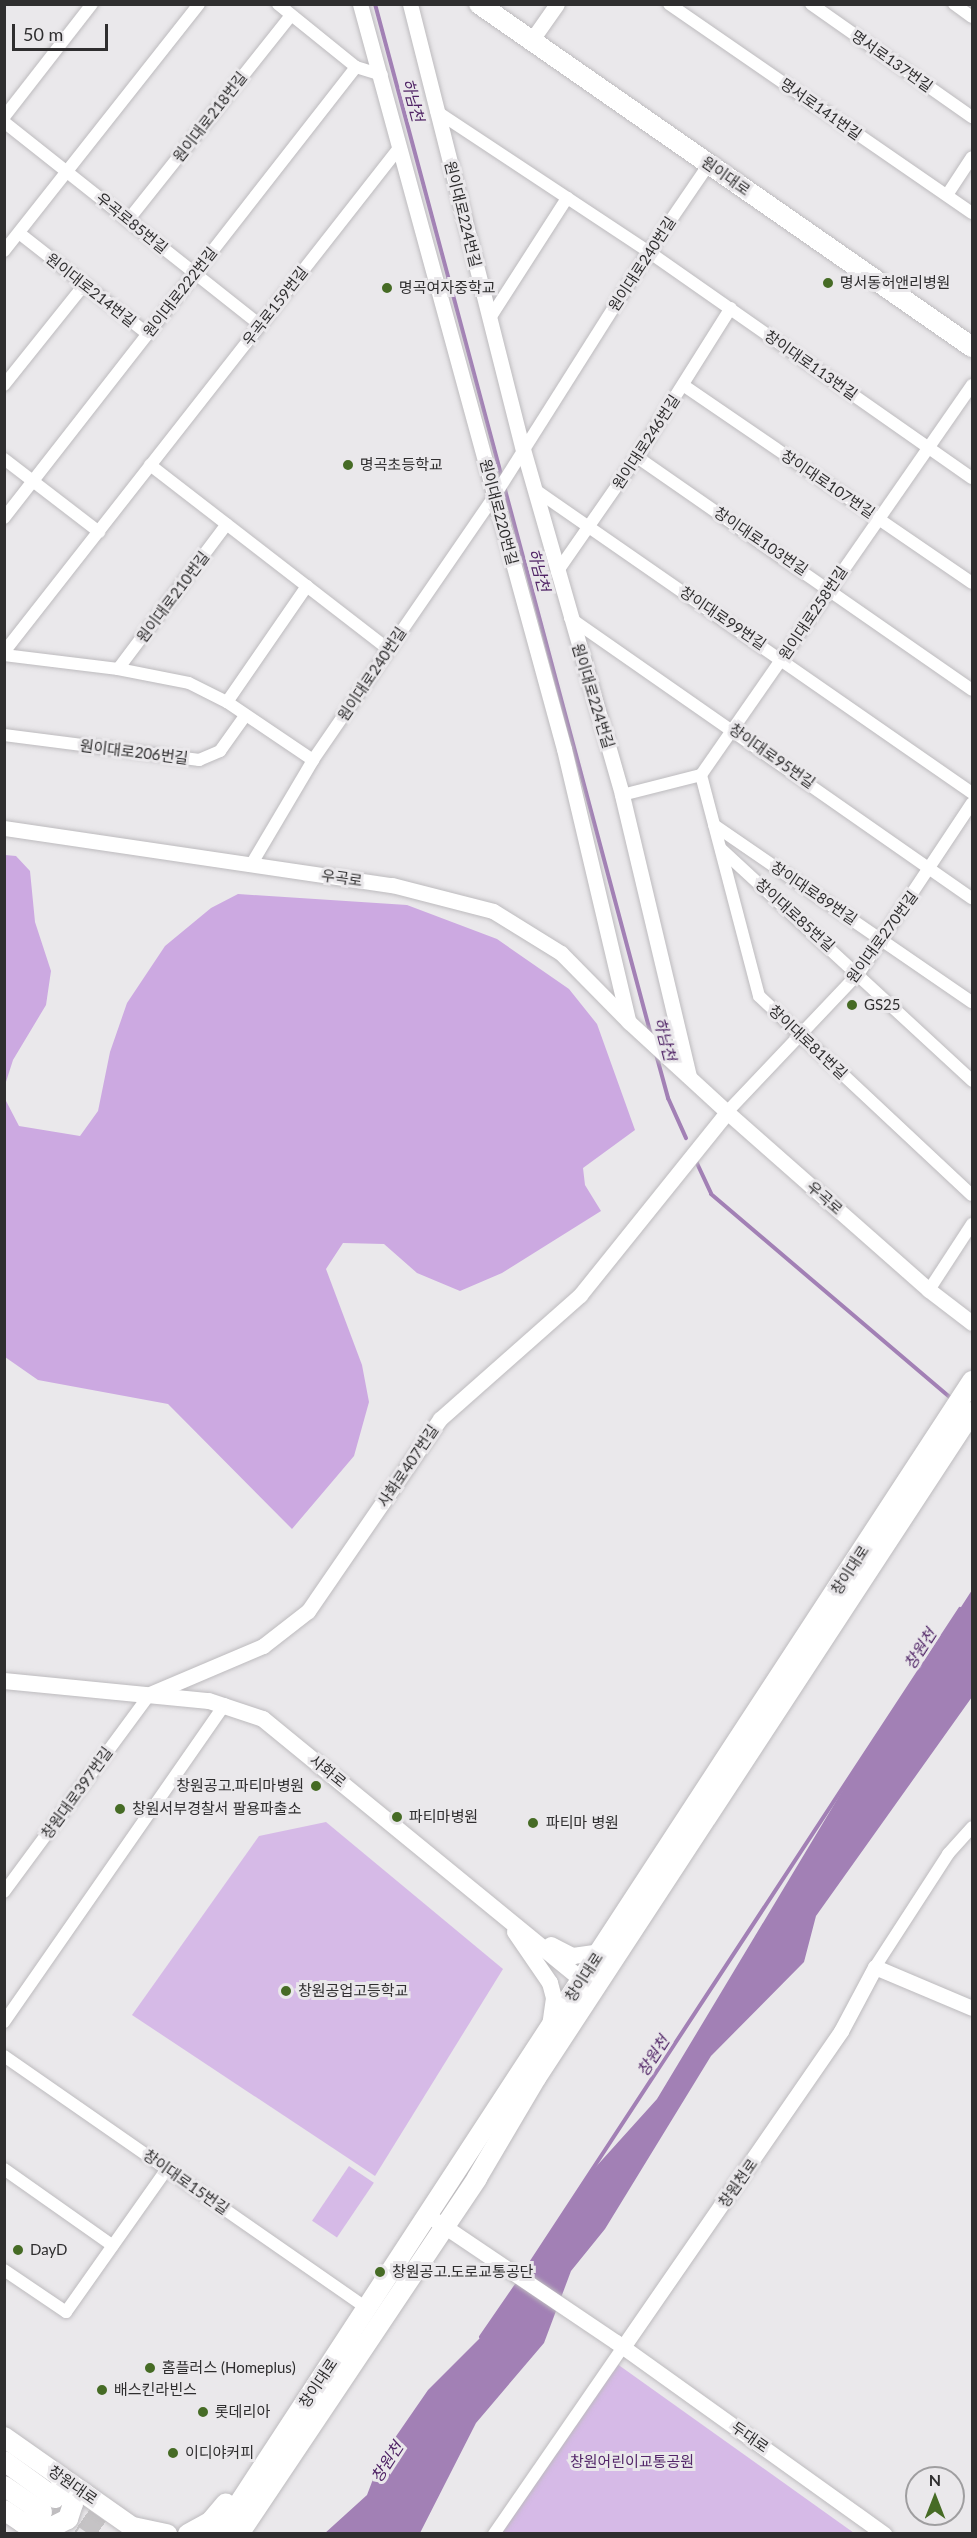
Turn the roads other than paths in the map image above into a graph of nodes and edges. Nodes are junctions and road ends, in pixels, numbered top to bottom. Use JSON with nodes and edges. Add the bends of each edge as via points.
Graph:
{"nodes":[{"id":1,"x":92,"y":4,"type":"edge"},
{"id":2,"x":199,"y":4,"type":"edge"},
{"id":3,"x":278,"y":4,"type":"edge"},
{"id":4,"x":360,"y":4,"type":"edge"},
{"id":5,"x":410,"y":4,"type":"edge"},
{"id":6,"x":479,"y":4,"type":"edge"},
{"id":7,"x":557,"y":4,"type":"edge"},
{"id":8,"x":811,"y":4,"type":"edge"},
{"id":9,"x":954,"y":4,"type":"edge"},
{"id":10,"x":672,"y":5,"type":"edge"},
{"id":11,"x":291,"y":15,"type":"junction"},
{"id":12,"x":972,"y":17,"type":"edge"},
{"id":13,"x":531,"y":41,"type":"junction"},
{"id":14,"x":356,"y":66,"type":"junction"},
{"id":15,"x":382,"y":75,"type":"junction"},
{"id":16,"x":436,"y":111,"type":"junction"},
{"id":17,"x":972,"y":117,"type":"edge"},
{"id":18,"x":4,"y":120,"type":"edge"},
{"id":19,"x":399,"y":148,"type":"junction"},
{"id":20,"x":972,"y":157,"type":"edge"},
{"id":21,"x":709,"y":164,"type":"junction"},
{"id":22,"x":66,"y":172,"type":"junction"},
{"id":23,"x":946,"y":195,"type":"junction"},
{"id":24,"x":567,"y":198,"type":"junction"},
{"id":25,"x":972,"y":213,"type":"edge"},
{"id":26,"x":129,"y":219,"type":"junction"},
{"id":27,"x":19,"y":233,"type":"junction"},
{"id":28,"x":4,"y":251,"type":"edge"},
{"id":29,"x":649,"y":252,"type":"junction"},
{"id":30,"x":194,"y":274,"type":"junction"},
{"id":31,"x":84,"y":285,"type":"junction"},
{"id":32,"x":731,"y":308,"type":"junction"},
{"id":33,"x":490,"y":318,"type":"junction"},
{"id":34,"x":260,"y":325,"type":"junction"},
{"id":35,"x":148,"y":334,"type":"junction"},
{"id":36,"x":972,"y":346,"type":"edge"},
{"id":37,"x":4,"y":385,"type":"edge"},
{"id":38,"x":683,"y":385,"type":"junction"},
{"id":39,"x":972,"y":385,"type":"edge"},
{"id":40,"x":930,"y":449,"type":"junction"},
{"id":41,"x":521,"y":453,"type":"junction"},
{"id":42,"x":637,"y":457,"type":"junction"},
{"id":43,"x":4,"y":459,"type":"edge"},
{"id":44,"x":150,"y":465,"type":"junction"},
{"id":45,"x":972,"y":478,"type":"edge"},
{"id":46,"x":34,"y":482,"type":"junction"},
{"id":47,"x":534,"y":489,"type":"junction"},
{"id":48,"x":496,"y":492,"type":"junction"},
{"id":49,"x":4,"y":518,"type":"edge"},
{"id":50,"x":879,"y":519,"type":"junction"},
{"id":51,"x":227,"y":524,"type":"junction"},
{"id":52,"x":589,"y":527,"type":"junction"},
{"id":53,"x":99,"y":532,"type":"junction"},
{"id":54,"x":557,"y":572,"type":"junction"},
{"id":55,"x":972,"y":583,"type":"edge"},
{"id":56,"x":307,"y":586,"type":"junction"},
{"id":57,"x":829,"y":588,"type":"junction"},
{"id":58,"x":569,"y":617,"type":"junction"},
{"id":59,"x":388,"y":649,"type":"junction"},
{"id":60,"x":4,"y":654,"type":"edge"},
{"id":61,"x":782,"y":658,"type":"junction"},
{"id":62,"x":118,"y":669,"type":"junction"},
{"id":63,"x":972,"y":690,"type":"edge"},
{"id":64,"x":227,"y":702,"type":"junction"},
{"id":65,"x":245,"y":716,"type":"junction"},
{"id":66,"x":734,"y":729,"type":"junction"},
{"id":67,"x":4,"y":735,"type":"edge"},
{"id":68,"x":313,"y":760,"type":"junction"},
{"id":69,"x":701,"y":775,"type":"junction"},
{"id":70,"x":972,"y":793,"type":"edge"},
{"id":71,"x":622,"y":795,"type":"junction"},
{"id":72,"x":972,"y":803,"type":"edge"},
{"id":73,"x":714,"y":825,"type":"junction"},
{"id":74,"x":4,"y":828,"type":"edge"},
{"id":75,"x":721,"y":849,"type":"junction"},
{"id":76,"x":251,"y":865,"type":"junction"},
{"id":77,"x":930,"y":869,"type":"junction"},
{"id":78,"x":972,"y":898,"type":"edge"},
{"id":79,"x":882,"y":939,"type":"junction"},
{"id":80,"x":859,"y":973,"type":"junction"},
{"id":81,"x":972,"y":1002,"type":"edge"},
{"id":82,"x":632,"y":1025,"type":"junction"},
{"id":83,"x":800,"y":1034,"type":"junction"},
{"id":84,"x":684,"y":1072,"type":"junction"},
{"id":85,"x":972,"y":1081,"type":"edge"},
{"id":86,"x":727,"y":1112,"type":"junction"},
{"id":87,"x":972,"y":1195,"type":"edge"},
{"id":88,"x":972,"y":1224,"type":"edge"},
{"id":89,"x":929,"y":1290,"type":"junction"},
{"id":90,"x":972,"y":1323,"type":"edge"},
{"id":91,"x":971,"y":1384,"type":"edge"},
{"id":92,"x":961,"y":1419,"type":"edge"},
{"id":93,"x":4,"y":1681,"type":"edge"},
{"id":94,"x":150,"y":1694,"type":"junction"},
{"id":95,"x":225,"y":1704,"type":"junction"},
{"id":96,"x":972,"y":1827,"type":"edge"},
{"id":97,"x":4,"y":1892,"type":"edge"},
{"id":98,"x":504,"y":1916,"type":"junction"},
{"id":99,"x":600,"y":1952,"type":"junction"},
{"id":100,"x":875,"y":1966,"type":"junction"},
{"id":101,"x":589,"y":1985,"type":"junction"},
{"id":102,"x":972,"y":2008,"type":"edge"},
{"id":103,"x":4,"y":2022,"type":"edge"},
{"id":104,"x":549,"y":2032,"type":"junction"},
{"id":105,"x":4,"y":2056,"type":"edge"},
{"id":106,"x":4,"y":2169,"type":"edge"},
{"id":107,"x":167,"y":2169,"type":"junction"},
{"id":108,"x":429,"y":2216,"type":"junction"},
{"id":109,"x":445,"y":2227,"type":"junction"},
{"id":110,"x":113,"y":2246,"type":"junction"},
{"id":111,"x":4,"y":2270,"type":"edge"},
{"id":112,"x":368,"y":2308,"type":"junction"},
{"id":113,"x":620,"y":2344,"type":"junction"},
{"id":114,"x":4,"y":2437,"type":"edge"},
{"id":115,"x":266,"y":2460,"type":"junction"},
{"id":116,"x":4,"y":2461,"type":"edge"},
{"id":117,"x":56,"y":2473,"type":"junction"},
{"id":118,"x":4,"y":2486,"type":"edge"},
{"id":119,"x":4,"y":2510,"type":"edge"},
{"id":120,"x":22,"y":2522,"type":"junction"},
{"id":121,"x":137,"y":2530,"type":"edge"},
{"id":122,"x":40,"y":2534,"type":"tunnel mouth"},
{"id":123,"x":167,"y":2534,"type":"edge"},
{"id":124,"x":188,"y":2534,"type":"edge"},
{"id":125,"x":219,"y":2534,"type":"edge"},
{"id":126,"x":239,"y":2534,"type":"edge"},
{"id":127,"x":494,"y":2534,"type":"edge"},
{"id":128,"x":884,"y":2534,"type":"edge"}],
"edges":[{"from":1,"to":18,"type":"street"},
{"from":2,"to":22,"type":"street"},
{"from":3,"to":11,"type":"street"},
{"from":4,"to":15,"type":"street","name":"원이대로220번길"},
{"from":5,"to":16,"type":"street","name":"원이대로224번길"},
{"from":6,"to":13,"type":"main road","name":"원이대로"},
{"from":7,"to":13,"type":"street"},
{"from":8,"to":17,"type":"street","name":"명서로137번길"},
{"from":9,"to":12,"type":"street"},
{"from":10,"to":23,"type":"street","name":"명서로141번길"},
{"from":11,"to":14,"type":"street"},
{"from":11,"to":26,"type":"street","name":"원이대로218번길"},
{"from":13,"to":21,"type":"main road","name":"원이대로"},
{"from":14,"to":15,"type":"street"},
{"from":14,"to":30,"type":"street","name":"원이대로222번길"},
{"from":15,"to":19,"type":"street","name":"원이대로220번길"},
{"from":16,"to":24,"type":"street"},
{"from":16,"to":33,"type":"street","name":"원이대로224번길"},
{"from":18,"to":22,"type":"street","name":"우곡로85번길"},
{"from":19,"to":34,"type":"street","name":"우곡로159번길"},
{"from":19,"to":48,"type":"street","name":"원이대로220번길"},
{"from":20,"to":23,"type":"street"},
{"from":21,"to":29,"type":"street","name":"원이대로240번길"},
{"from":21,"to":36,"type":"main road","name":"원이대로"},
{"from":22,"to":26,"type":"street","name":"우곡로85번길"},
{"from":22,"to":27,"type":"street"},
{"from":23,"to":25,"type":"street","name":"명서로141번길"},
{"from":24,"to":29,"type":"street"},
{"from":24,"to":33,"type":"street"},
{"from":26,"to":30,"type":"street","name":"우곡로85번길"},
{"from":27,"to":28,"type":"street"},
{"from":27,"to":31,"type":"street","name":"원이대로214번길"},
{"from":27,"to":35,"type":"street","name":"원이대로214번길"},
{"from":29,"to":32,"type":"street","name":"창이대로113번길"},
{"from":29,"to":41,"type":"street","name":"원이대로240번길"},
{"from":30,"to":34,"type":"street","name":"우곡로85번길"},
{"from":30,"to":35,"type":"street","name":"원이대로222번길"},
{"from":31,"to":35,"type":"street","name":"원이대로214번길"},
{"from":31,"to":37,"type":"street"},
{"from":32,"to":38,"type":"street","name":"원이대로246번길"},
{"from":32,"to":40,"type":"street","name":"창이대로113번길"},
{"from":33,"to":41,"type":"street","name":"원이대로224번길"},
{"from":34,"to":44,"type":"street","name":"우곡로159번길"},
{"from":35,"to":46,"type":"street","name":"원이대로222번길"},
{"from":38,"to":42,"type":"street","name":"원이대로246번길"},
{"from":38,"to":50,"type":"street","name":"창이대로107번길"},
{"from":39,"to":40,"type":"street","name":"원이대로258번길"},
{"from":40,"to":45,"type":"street","name":"창이대로113번길"},
{"from":40,"to":50,"type":"street","name":"원이대로258번길"},
{"from":41,"to":47,"type":"street","name":"원이대로224번길"},
{"from":41,"to":48,"type":"street","name":"원이대로240번길"},
{"from":42,"to":52,"type":"street","name":"원이대로246번길"},
{"from":42,"to":57,"type":"street","name":"창이대로103번길"},
{"from":43,"to":46,"type":"street"},
{"from":44,"to":51,"type":"street"},
{"from":44,"to":53,"type":"street","name":"우곡로159번길"},
{"from":46,"to":49,"type":"street","name":"원이대로222번길"},
{"from":46,"to":53,"type":"street"},
{"from":47,"to":52,"type":"street","name":"창이대로99번길"},
{"from":47,"to":54,"type":"street","name":"원이대로224번길"},
{"from":48,"to":59,"type":"street","name":"원이대로240번길"},
{"from":48,"to":82,"type":"street","name":"원이대로220번길"},
{"from":50,"to":55,"type":"street","name":"창이대로107번길"},
{"from":50,"to":57,"type":"street","name":"원이대로258번길"},
{"from":51,"to":56,"type":"street"},
{"from":51,"to":62,"type":"street","name":"원이대로210번길"},
{"from":52,"to":54,"type":"street","name":"원이대로246번길"},
{"from":52,"to":61,"type":"street","name":"창이대로99번길"},
{"from":53,"to":60,"type":"street","name":"우곡로159번길"},
{"from":54,"to":58,"type":"street","name":"원이대로224번길"},
{"from":56,"to":59,"type":"street"},
{"from":56,"to":64,"type":"street"},
{"from":57,"to":61,"type":"street","name":"원이대로258번길"},
{"from":57,"to":63,"type":"street","name":"창이대로103번길"},
{"from":58,"to":66,"type":"street","name":"창이대로95번길"},
{"from":58,"to":71,"type":"street","name":"원이대로224번길"},
{"from":59,"to":68,"type":"street","name":"원이대로240번길"},
{"from":60,"to":62,"type":"street"},
{"from":61,"to":66,"type":"street","name":"원이대로258번길"},
{"from":61,"to":70,"type":"street","name":"창이대로99번길"},
{"from":62,"to":64,"type":"street","via":[[189,683]]},
{"from":64,"to":65,"type":"street"},
{"from":65,"to":67,"type":"street","name":"원이대로206번길","via":[[220,751],[199,760]]},
{"from":65,"to":68,"type":"street"},
{"from":66,"to":69,"type":"street","name":"원이대로258번길"},
{"from":66,"to":77,"type":"street","name":"창이대로95번길"},
{"from":68,"to":76,"type":"street","name":"원이대로240번길"},
{"from":69,"to":71,"type":"street"},
{"from":69,"to":73,"type":"street","name":"창이대로81번길"},
{"from":71,"to":84,"type":"street","name":"원이대로224번길"},
{"from":72,"to":77,"type":"street","name":"원이대로270번길"},
{"from":73,"to":75,"type":"street","name":"창이대로81번길"},
{"from":73,"to":79,"type":"street","name":"창이대로89번길"},
{"from":74,"to":76,"type":"street","name":"우곡로"},
{"from":75,"to":80,"type":"street","name":"창이대로85번길"},
{"from":75,"to":83,"type":"street","name":"창이대로81번길","via":[[759,996]]},
{"from":76,"to":82,"type":"street","name":"우곡로","via":[[392,885],[493,911],[561,953]]},
{"from":77,"to":78,"type":"street","name":"창이대로95번길"},
{"from":77,"to":79,"type":"street","name":"원이대로270번길"},
{"from":79,"to":80,"type":"street","name":"원이대로270번길"},
{"from":79,"to":81,"type":"street","name":"창이대로89번길"},
{"from":80,"to":83,"type":"street","name":"원이대로270번길"},
{"from":80,"to":85,"type":"street","name":"창이대로85번길"},
{"from":82,"to":84,"type":"street","name":"우곡로"},
{"from":83,"to":86,"type":"street","name":"원이대로270번길"},
{"from":83,"to":87,"type":"street","name":"창이대로81번길"},
{"from":84,"to":86,"type":"street","name":"우곡로"},
{"from":86,"to":89,"type":"street","name":"우곡로"},
{"from":86,"to":94,"type":"street","name":"사화로407번길","via":[[580,1295],[440,1419],[308,1611],[263,1646]]},
{"from":88,"to":89,"type":"street"},
{"from":89,"to":90,"type":"street","name":"우곡로"},
{"from":91,"to":92,"type":"main road"},
{"from":92,"to":99,"type":"main road","name":"창이대로"},
{"from":92,"to":101,"type":"main road","name":"창이대로"},
{"from":93,"to":94,"type":"main road","name":"사화로"},
{"from":94,"to":95,"type":"main road","name":"사화로"},
{"from":94,"to":97,"type":"street","name":"창원대로397번길"},
{"from":95,"to":98,"type":"main road","name":"사화로","via":[[263,1719]]},
{"from":95,"to":103,"type":"street"},
{"from":96,"to":100,"type":"street","name":"창원천로","via":[[948,1854]]},
{"from":98,"to":99,"type":"main road","via":[[560,1952],[573,1956]]},
{"from":98,"to":101,"type":"main road","name":"사화로"},
{"from":98,"to":104,"type":"main road","via":[[550,1983],[554,1998]]},
{"from":99,"to":101,"type":"main road","name":"창이대로"},
{"from":100,"to":102,"type":"street"},
{"from":100,"to":113,"type":"street","name":"창원천로","via":[[842,2031]]},
{"from":101,"to":104,"type":"main road","name":"창이대로"},
{"from":101,"to":109,"type":"main road","name":"창이대로"},
{"from":104,"to":108,"type":"main road","name":"창이대로"},
{"from":105,"to":107,"type":"street","name":"창이대로15번길"},
{"from":106,"to":110,"type":"street"},
{"from":107,"to":110,"type":"street"},
{"from":107,"to":112,"type":"street","name":"창이대로15번길"},
{"from":108,"to":109,"type":"street"},
{"from":108,"to":112,"type":"main road","name":"창이대로"},
{"from":109,"to":113,"type":"street","name":"두대로"},
{"from":109,"to":126,"type":"main road","name":"창이대로"},
{"from":110,"to":111,"type":"street","via":[[66,2312]]},
{"from":112,"to":115,"type":"main road","name":"창이대로"},
{"from":113,"to":127,"type":"street","name":"창원천로"},
{"from":113,"to":128,"type":"street","name":"두대로"},
{"from":114,"to":117,"type":"main road","name":"창원대로"},
{"from":115,"to":124,"type":"main road","via":[[247,2475],[212,2521]]},
{"from":115,"to":125,"type":"main road","name":"창이대로"},
{"from":116,"to":118,"type":"main road","via":[[48,2505]]},
{"from":117,"to":120,"type":"main road","via":[[71,2495],[73,2504],[68,2519],[52,2527]]},
{"from":117,"to":121,"type":"main road","name":"창원대로"},
{"from":119,"to":120,"type":"main road"},
{"from":120,"to":122,"type":"main road"},
{"from":121,"to":123,"type":"main road"}]}
